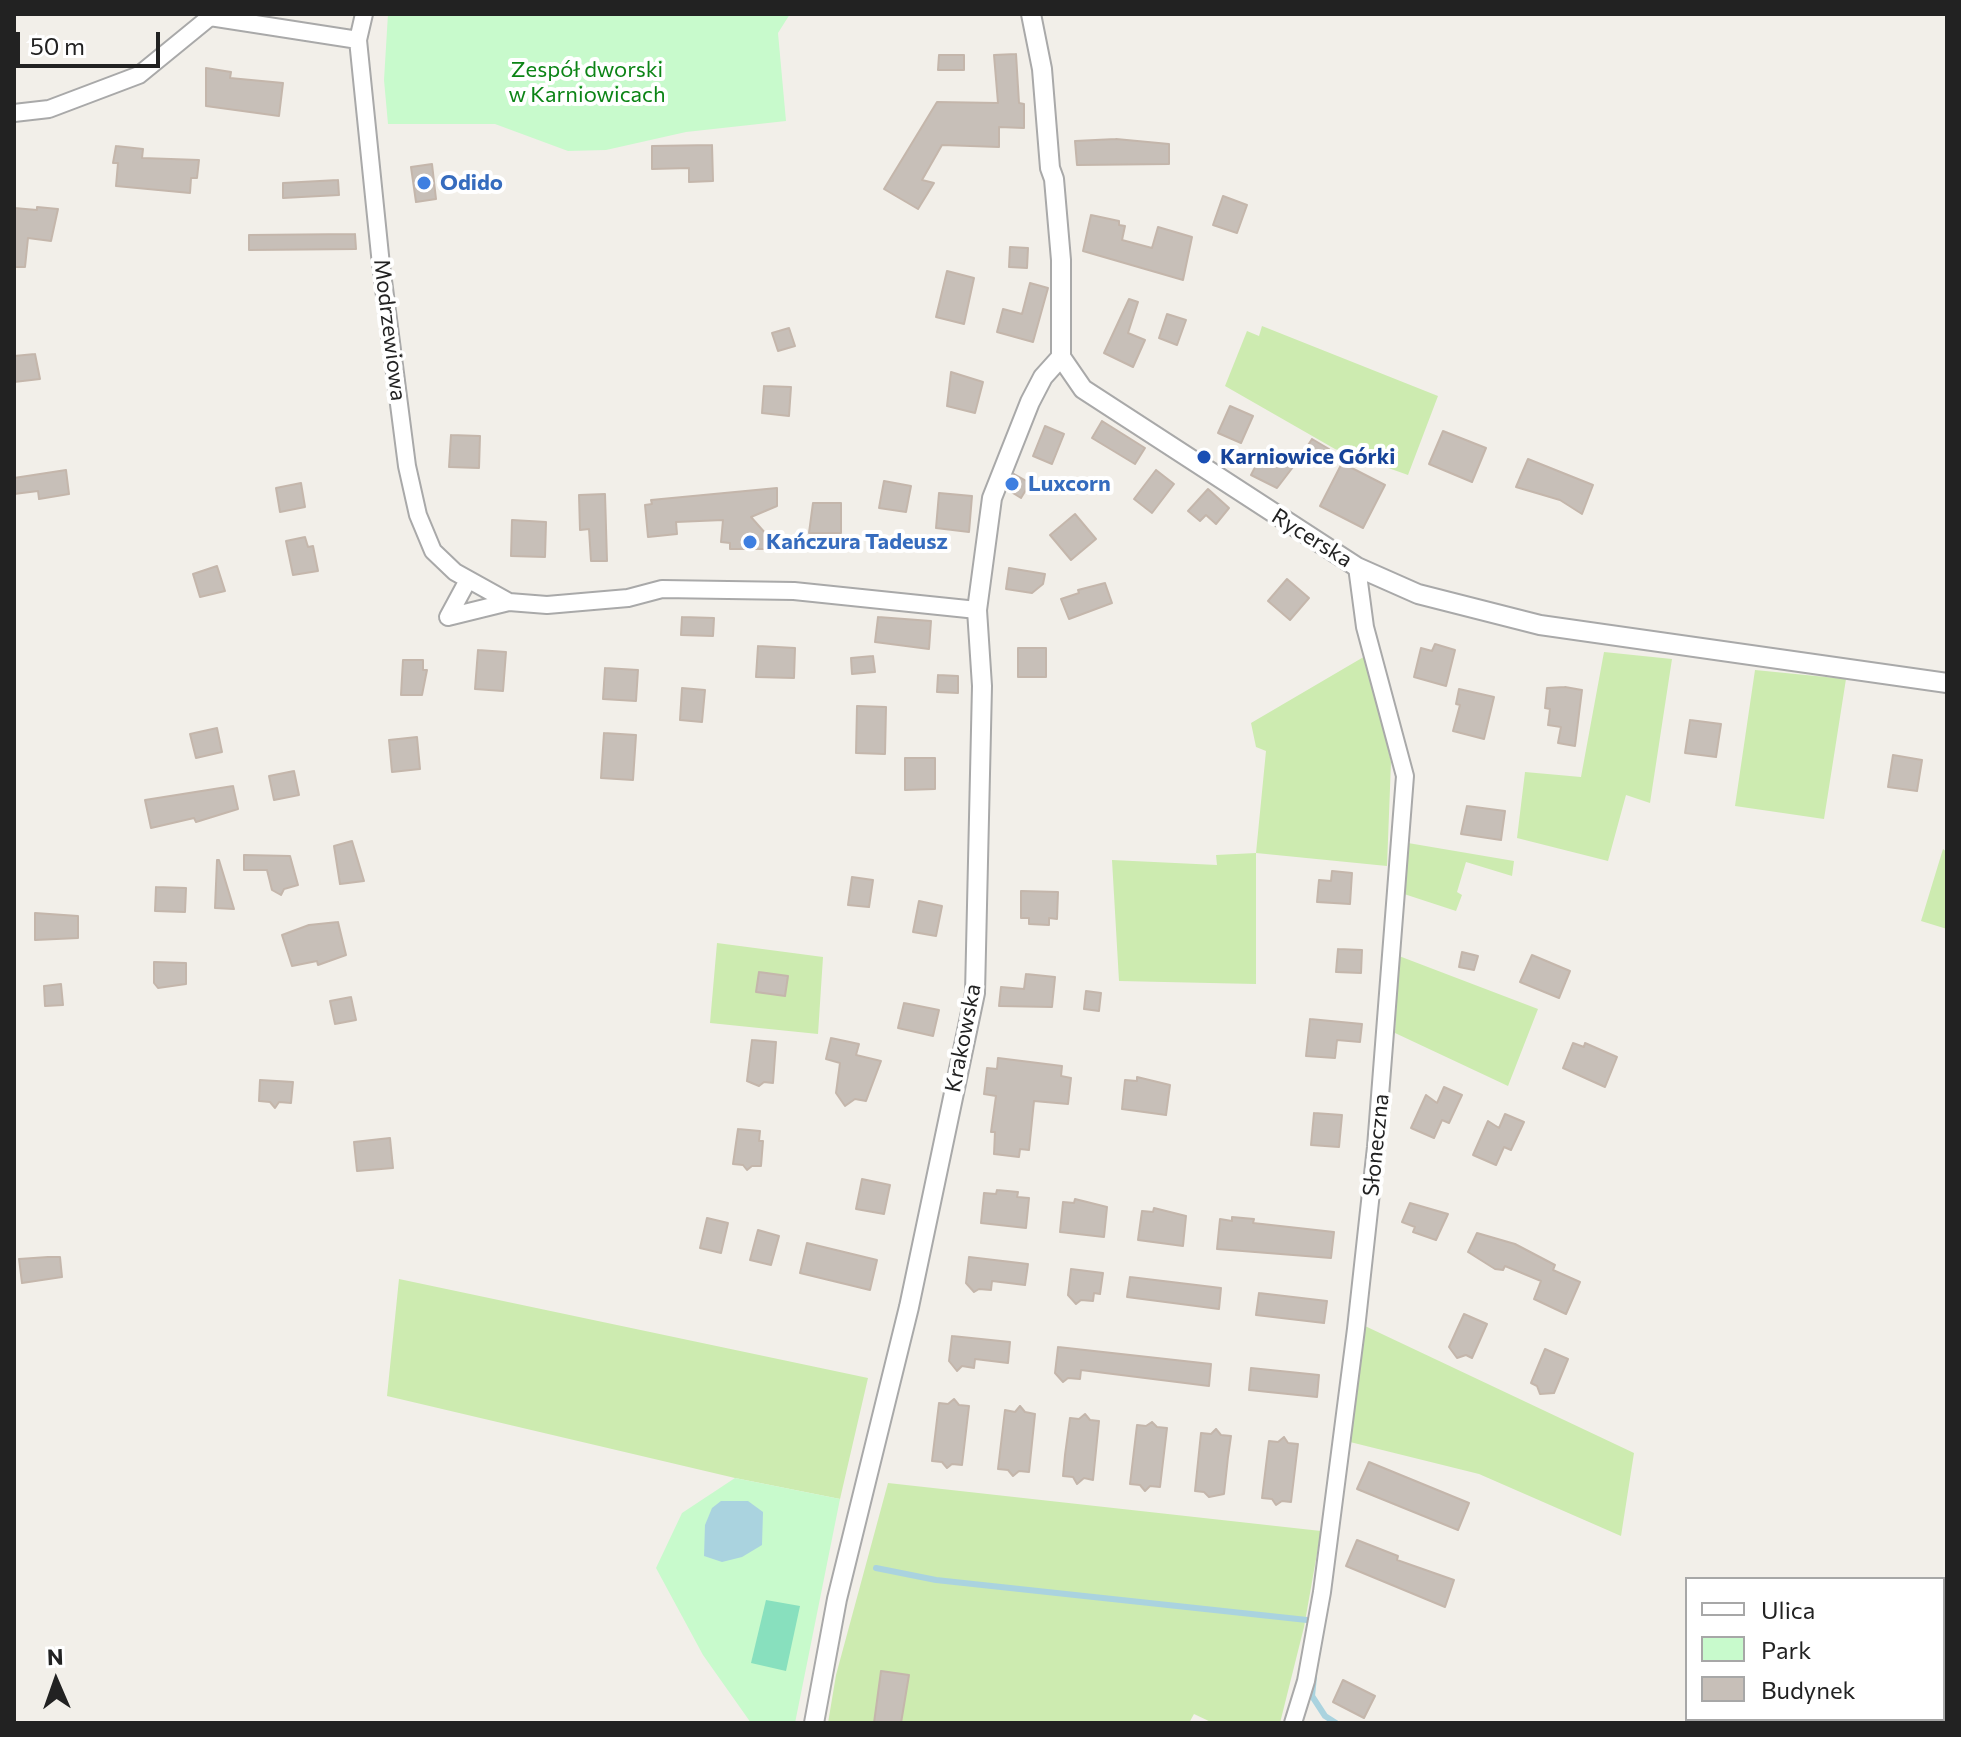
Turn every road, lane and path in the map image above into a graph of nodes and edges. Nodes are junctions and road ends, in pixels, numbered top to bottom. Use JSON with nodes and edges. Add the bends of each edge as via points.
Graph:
{"nodes":[{"id":1,"x":364,"y":14,"type":"edge"},
{"id":2,"x":1031,"y":14,"type":"edge"},
{"id":3,"x":210,"y":15,"type":"edge"},
{"id":4,"x":358,"y":40,"type":"junction"},
{"id":5,"x":14,"y":113,"type":"edge"},
{"id":6,"x":1061,"y":357,"type":"junction"},
{"id":7,"x":1357,"y":567,"type":"junction"},
{"id":8,"x":468,"y":580,"type":"junction"},
{"id":9,"x":509,"y":602,"type":"junction"},
{"id":10,"x":977,"y":610,"type":"junction"},
{"id":11,"x":1947,"y":683,"type":"edge"},
{"id":12,"x":814,"y":1723,"type":"edge"},
{"id":13,"x":1293,"y":1723,"type":"edge"}],
"edges":[{"from":1,"to":4,"type":"street","name":"Modrzewiowa"},
{"from":2,"to":6,"type":"street","via":[[1054,179]]},
{"from":3,"to":4,"type":"street"},
{"from":3,"to":5,"type":"street","via":[[139,75],[49,109]]},
{"from":4,"to":8,"type":"street","name":"Modrzewiowa","via":[[407,466],[433,551]]},
{"from":6,"to":7,"type":"street","name":"Rycerska","via":[[1083,389]]},
{"from":6,"to":10,"type":"street","name":"Krakowska","via":[[1043,377],[992,498]]},
{"from":7,"to":11,"type":"street","name":"Rycerska","via":[[1418,594],[1540,625]]},
{"from":7,"to":13,"type":"street","name":"Słoneczna","via":[[1365,627],[1405,776],[1356,1329],[1322,1592]]},
{"from":8,"to":9,"type":"street","name":"Modrzewiowa"},
{"from":8,"to":9,"type":"street","name":"Modrzewiowa","via":[[448,617]]},
{"from":9,"to":10,"type":"street","name":"Modrzewiowa","via":[[547,605],[628,598],[662,589],[794,591]]},
{"from":10,"to":12,"type":"street","name":"Krakowska","via":[[982,686],[975,993],[909,1307],[837,1599]]}]}
